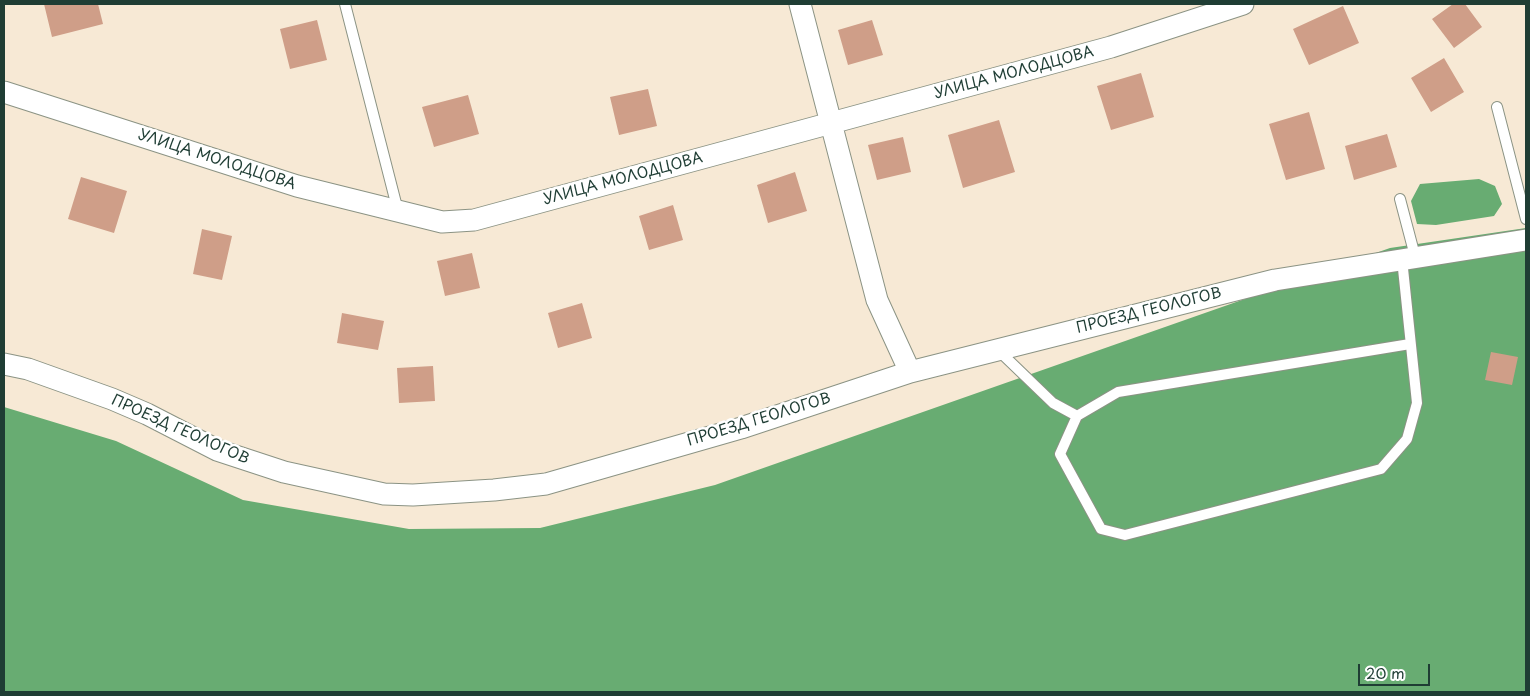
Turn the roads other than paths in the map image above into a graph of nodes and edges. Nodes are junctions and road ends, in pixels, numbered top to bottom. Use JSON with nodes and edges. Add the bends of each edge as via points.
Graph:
{"nodes":[{"id":1,"x":345,"y":4,"type":"edge"},
{"id":2,"x":800,"y":4,"type":"edge"},
{"id":3,"x":1243,"y":4,"type":"edge"},
{"id":4,"x":4,"y":92,"type":"edge"},
{"id":5,"x":1497,"y":106,"type":"dead end"},
{"id":6,"x":831,"y":123,"type":"junction"},
{"id":7,"x":1400,"y":199,"type":"dead end"},
{"id":8,"x":398,"y":211,"type":"junction"},
{"id":9,"x":1526,"y":219,"type":"edge"},
{"id":10,"x":1526,"y":240,"type":"edge"},
{"id":11,"x":1408,"y":257,"type":"junction"},
{"id":12,"x":1410,"y":344,"type":"junction"},
{"id":13,"x":998,"y":350,"type":"junction"},
{"id":14,"x":4,"y":364,"type":"edge"},
{"id":15,"x":910,"y":372,"type":"junction"},
{"id":16,"x":1077,"y":416,"type":"junction"}],
"edges":[{"from":1,"to":8,"type":"lane"},
{"from":2,"to":6,"type":"street"},
{"from":3,"to":6,"type":"street","name":"УЛИЦА МОЛОДЦОВА","via":[[1111,47]]},
{"from":4,"to":8,"type":"street","name":"УЛИЦА МОЛОДЦОВА","via":[[297,186]]},
{"from":5,"to":9,"type":"lane"},
{"from":6,"to":8,"type":"street","name":"УЛИЦА МОЛОДЦОВА","via":[[474,220],[442,222]]},
{"from":6,"to":15,"type":"street","via":[[877,300]]},
{"from":7,"to":11,"type":"lane"},
{"from":10,"to":11,"type":"street","name":"ПРОЕЗД ГЕОЛОГОВ"},
{"from":11,"to":12,"type":"lane"},
{"from":11,"to":13,"type":"street","name":"ПРОЕЗД ГЕОЛОГОВ","via":[[1274,280]]},
{"from":12,"to":16,"type":"lane","via":[[1118,392]]},
{"from":12,"to":16,"type":"lane","via":[[1417,403],[1406,439],[1381,469],[1125,535],[1101,529],[1060,454]]},
{"from":13,"to":15,"type":"street","name":"ПРОЕЗД ГЕОЛОГОВ"},
{"from":13,"to":16,"type":"lane","via":[[1053,403]]},
{"from":14,"to":15,"type":"street","name":"ПРОЕЗД ГЕОЛОГОВ","via":[[28,369],[112,399],[249,462],[384,494],[413,495],[546,484],[741,428]]}]}
